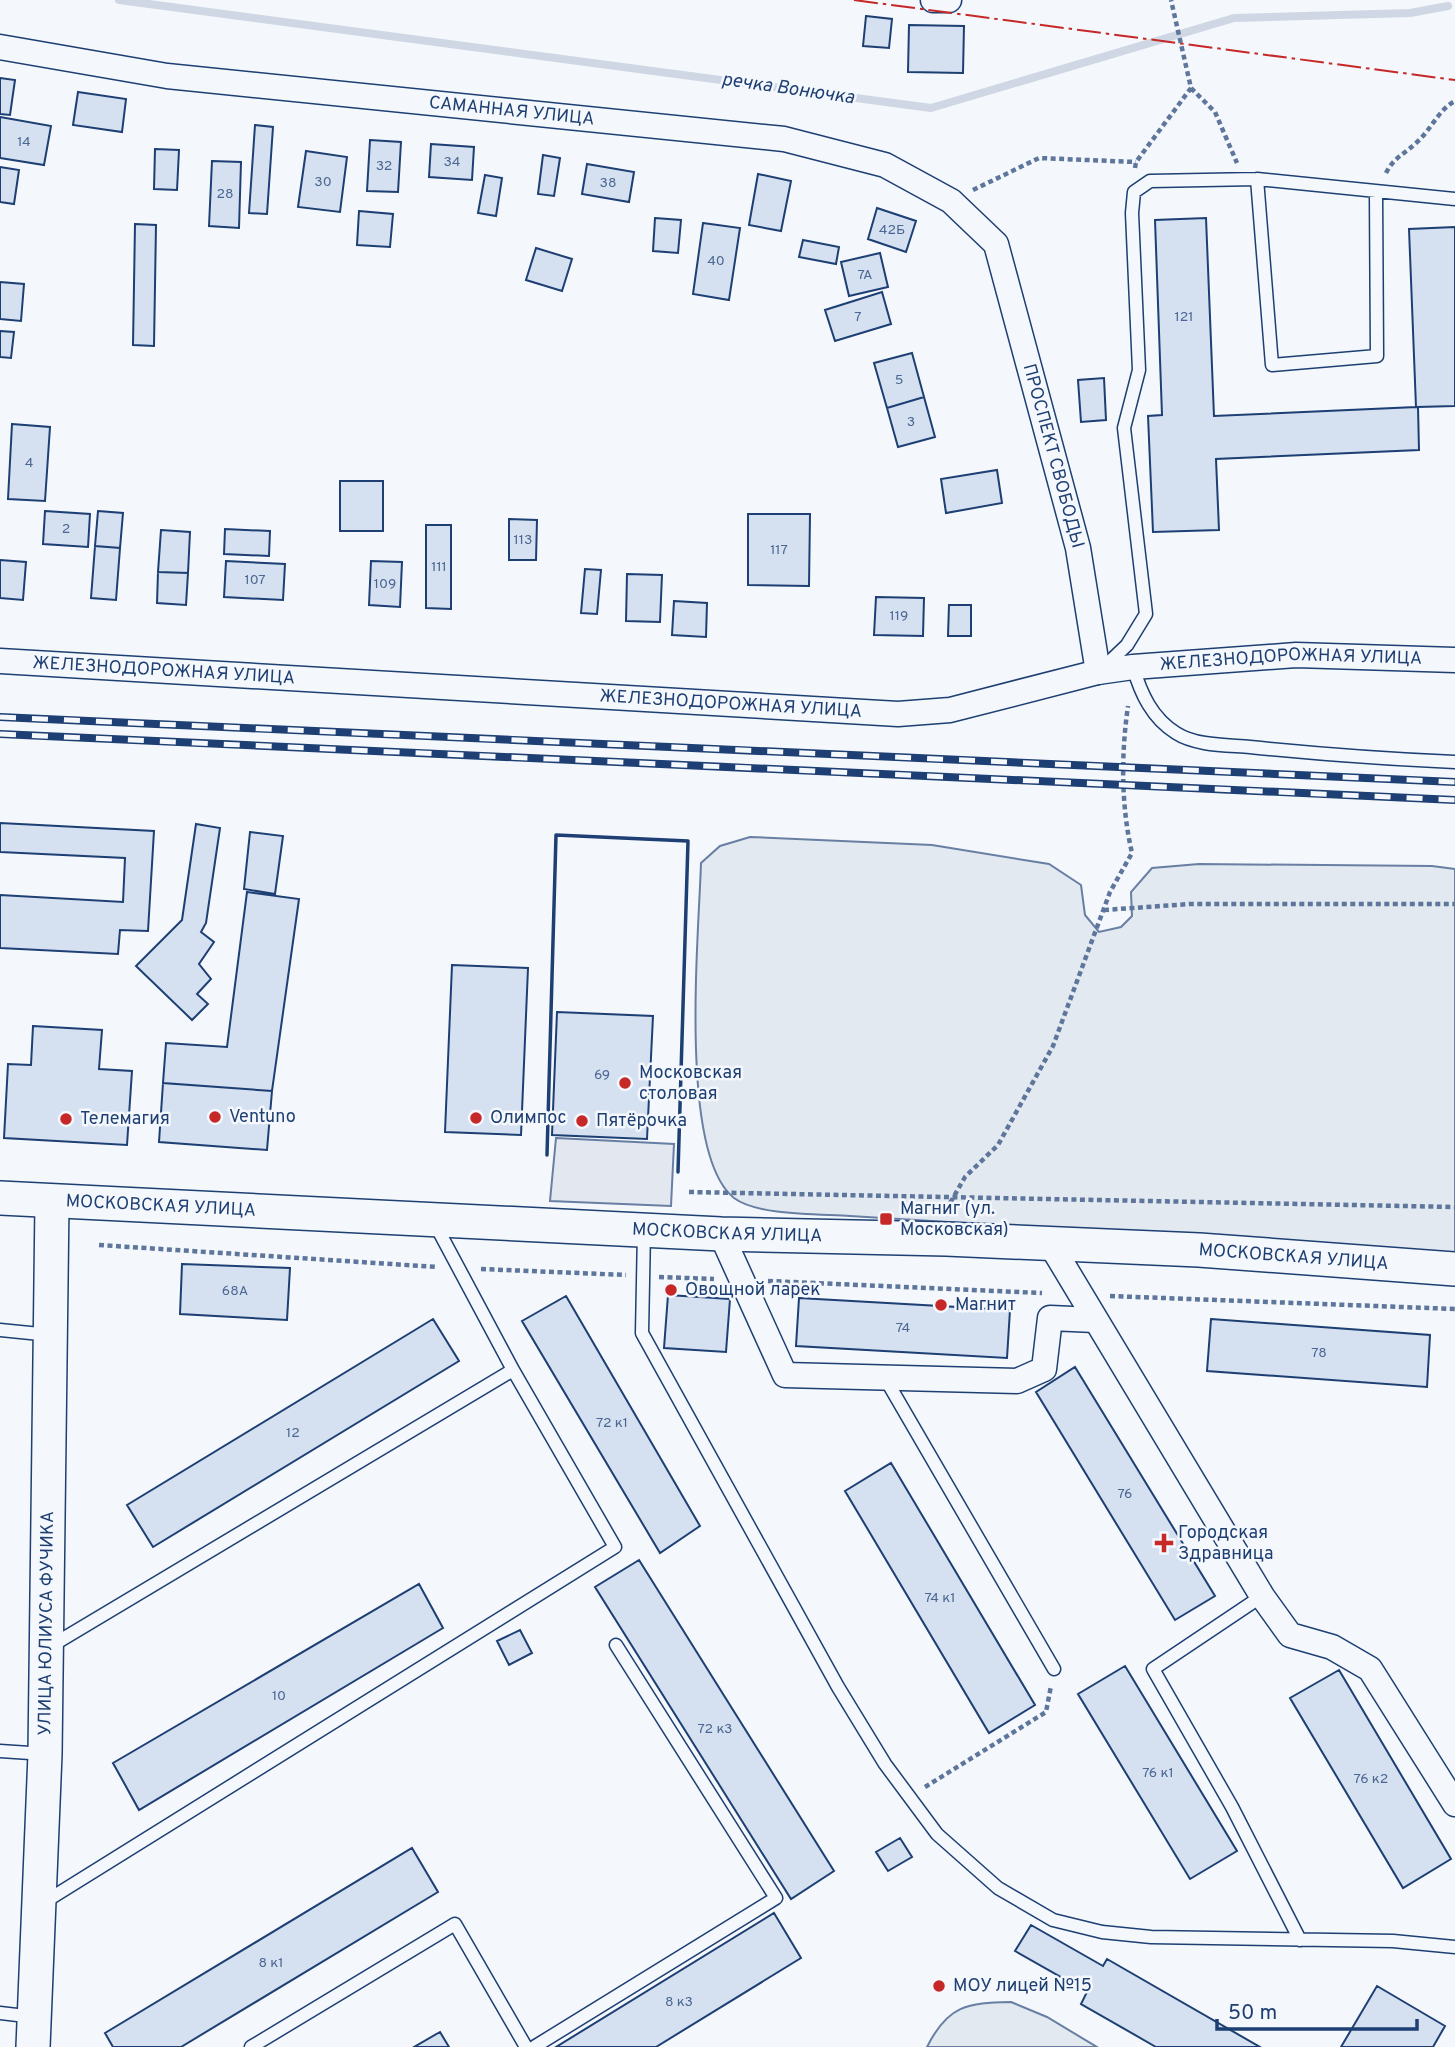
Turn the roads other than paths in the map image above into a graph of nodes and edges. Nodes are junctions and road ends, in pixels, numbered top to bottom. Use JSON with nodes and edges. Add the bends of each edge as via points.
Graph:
{"nodes":[{"id":1,"x":933,"y":0,"type":"edge"},
{"id":2,"x":949,"y":0,"type":"edge"},
{"id":3,"x":0,"y":47,"type":"edge"},
{"id":4,"x":1251,"y":179,"type":"junction"},
{"id":5,"x":1376,"y":192,"type":"junction"},
{"id":6,"x":1455,"y":199,"type":"edge"},
{"id":7,"x":996,"y":244,"type":"joint"},
{"id":8,"x":1455,"y":660,"type":"edge"},
{"id":9,"x":0,"y":661,"type":"edge"},
{"id":10,"x":1133,"y":667,"type":"junction"},
{"id":11,"x":1098,"y":672,"type":"junction"},
{"id":12,"x":1455,"y":762,"type":"edge"},
{"id":13,"x":0,"y":1198,"type":"edge"},
{"id":14,"x":52,"y":1202,"type":"junction"},
{"id":15,"x":432,"y":1218,"type":"junction"},
{"id":16,"x":644,"y":1231,"type":"junction"},
{"id":17,"x":721,"y":1234,"type":"junction"},
{"id":18,"x":1051,"y":1245,"type":"junction"},
{"id":19,"x":1455,"y":1269,"type":"edge"},
{"id":20,"x":1095,"y":1320,"type":"junction"},
{"id":21,"x":0,"y":1330,"type":"edge"},
{"id":22,"x":50,"y":1335,"type":"junction"},
{"id":23,"x":513,"y":1370,"type":"junction"},
{"id":24,"x":885,"y":1378,"type":"junction"},
{"id":25,"x":1262,"y":1596,"type":"junction"},
{"id":26,"x":616,"y":1645,"type":"dead end"},
{"id":27,"x":45,"y":1649,"type":"junction"},
{"id":28,"x":1054,"y":1669,"type":"road end"},
{"id":29,"x":0,"y":1751,"type":"edge"},
{"id":30,"x":45,"y":1754,"type":"junction"},
{"id":31,"x":1455,"y":1804,"type":"edge"},
{"id":32,"x":37,"y":1907,"type":"junction"},
{"id":33,"x":1300,"y":1941,"type":"junction"},
{"id":34,"x":1455,"y":1947,"type":"edge"},
{"id":35,"x":0,"y":2013,"type":"edge"},
{"id":36,"x":34,"y":2032,"type":"edge"},
{"id":37,"x":251,"y":2047,"type":"edge"},
{"id":38,"x":526,"y":2047,"type":"edge"},
{"id":39,"x":534,"y":2047,"type":"edge"}],
"edges":[{"from":1,"to":2,"type":"street"},
{"from":3,"to":7,"type":"street","name":"САМАННАЯ УЛИЦА","via":[[167,76],[784,139],[885,165],[951,201]]},
{"from":4,"to":5,"type":"lane"},
{"from":4,"to":5,"type":"lane","via":[[1272,365],[1377,356]]},
{"from":4,"to":11,"type":"lane","via":[[1150,181],[1134,192],[1139,370],[1124,428],[1146,614],[1127,645]]},
{"from":5,"to":6,"type":"lane"},
{"from":7,"to":11,"type":"street","name":"ПРОСПЕКТ СВОБОДЫ","via":[[1078,548]]},
{"from":8,"to":10,"type":"street","name":"ЖЕЛЕЗНОДОРОЖНАЯ УЛИЦА","via":[[1296,656]]},
{"from":9,"to":11,"type":"street","name":"ЖЕЛЕЗНОДОРОЖНАЯ УЛИЦА","via":[[898,714],[950,710]]},
{"from":10,"to":11,"type":"street","name":"ЖЕЛЕЗНОДОРОЖНАЯ УЛИЦА"},
{"from":10,"to":12,"type":"lane","via":[[1142,694],[1159,720],[1178,735],[1208,743],[1345,757]]},
{"from":13,"to":14,"type":"street","name":"МОСКОВСКАЯ УЛИЦА"},
{"from":14,"to":15,"type":"street","name":"МОСКОВСКАЯ УЛИЦА"},
{"from":14,"to":22,"type":"street","name":"УЛИЦА ЮЛИУСА ФУЧИКА"},
{"from":15,"to":16,"type":"street","name":"МОСКОВСКАЯ УЛИЦА"},
{"from":15,"to":23,"type":"lane"},
{"from":16,"to":17,"type":"street","name":"МОСКОВСКАЯ УЛИЦА"},
{"from":16,"to":33,"type":"lane","via":[[642,1333],[838,1687],[884,1764],[937,1834],[998,1888],[1054,1920],[1102,1933]]},
{"from":17,"to":18,"type":"street","name":"МОСКОВСКАЯ УЛИЦА"},
{"from":17,"to":24,"type":"street","via":[[785,1375]]},
{"from":18,"to":19,"type":"street","name":"МОСКОВСКАЯ УЛИЦА","via":[[1199,1250]]},
{"from":18,"to":20,"type":"street"},
{"from":20,"to":24,"type":"street","via":[[1049,1318],[1044,1369],[1017,1381]]},
{"from":20,"to":25,"type":"street"},
{"from":21,"to":22,"type":"lane"},
{"from":22,"to":27,"type":"street","name":"УЛИЦА ЮЛИУСА ФУЧИКА"},
{"from":23,"to":27,"type":"lane"},
{"from":23,"to":32,"type":"lane","via":[[614,1547]]},
{"from":24,"to":28,"type":"lane"},
{"from":25,"to":31,"type":"street","via":[[1290,1635],[1332,1647],[1370,1669]]},
{"from":25,"to":33,"type":"lane","via":[[1153,1670],[1232,1807]]},
{"from":26,"to":39,"type":"lane","via":[[776,1898]]},
{"from":27,"to":30,"type":"street","name":"УЛИЦА ЮЛИУСА ФУЧИКА"},
{"from":29,"to":30,"type":"lane"},
{"from":30,"to":32,"type":"street","name":"УЛИЦА ЮЛИУСА ФУЧИКА"},
{"from":32,"to":36,"type":"street","name":"УЛИЦА ЮЛИУСА ФУЧИКА"},
{"from":33,"to":34,"type":"lane","via":[[1393,1941]]},
{"from":35,"to":36,"type":"lane"},
{"from":37,"to":38,"type":"lane","via":[[455,1924]]}]}
